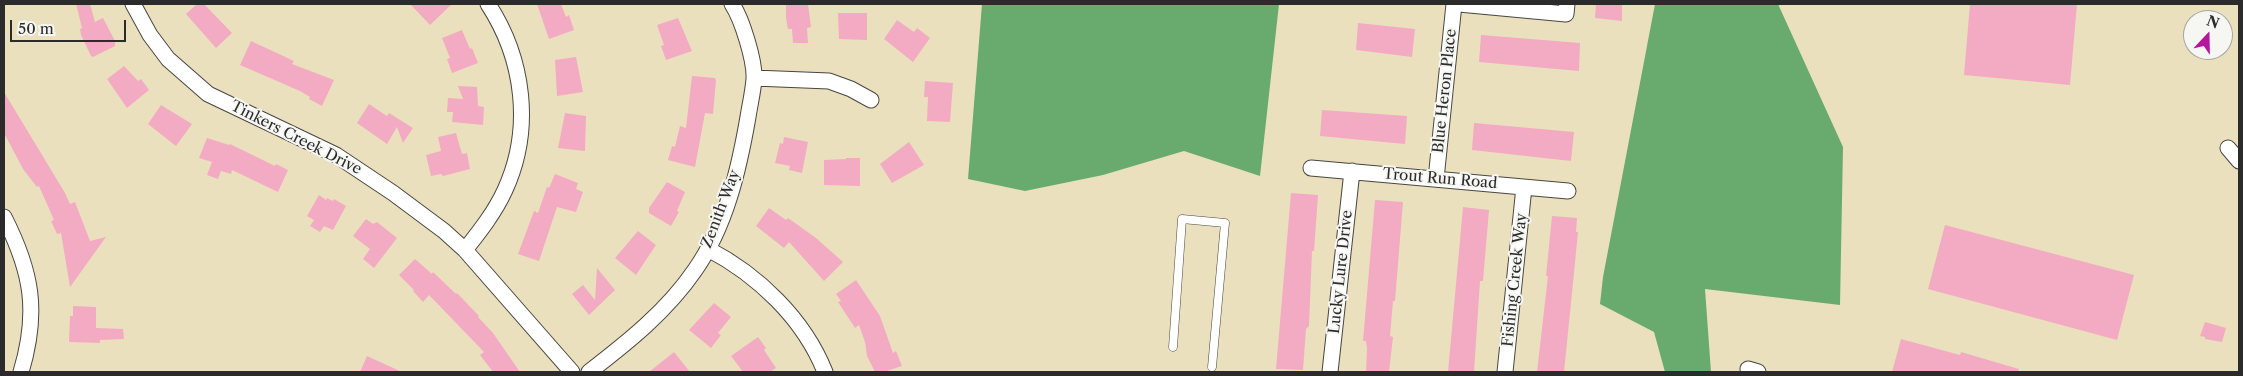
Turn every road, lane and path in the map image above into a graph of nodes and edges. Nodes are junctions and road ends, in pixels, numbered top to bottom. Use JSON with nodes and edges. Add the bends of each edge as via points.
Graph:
{"nodes":[{"id":1,"x":133,"y":4,"type":"edge"},
{"id":2,"x":488,"y":4,"type":"edge"},
{"id":3,"x":732,"y":4,"type":"edge"},
{"id":4,"x":1454,"y":4,"type":"edge"},
{"id":5,"x":1459,"y":4,"type":"edge"},
{"id":6,"x":1567,"y":4,"type":"edge"},
{"id":7,"x":754,"y":78,"type":"junction"},
{"id":8,"x":871,"y":100,"type":"dead end"},
{"id":9,"x":2228,"y":148,"type":"dead end"},
{"id":10,"x":2239,"y":161,"type":"edge"},
{"id":11,"x":1311,"y":168,"type":"dead end"},
{"id":12,"x":1352,"y":171,"type":"junction"},
{"id":13,"x":1436,"y":179,"type":"junction"},
{"id":14,"x":1524,"y":187,"type":"junction"},
{"id":15,"x":1568,"y":192,"type":"dead end"},
{"id":16,"x":4,"y":217,"type":"edge"},
{"id":17,"x":708,"y":249,"type":"junction"},
{"id":18,"x":465,"y":250,"type":"junction"},
{"id":19,"x":1173,"y":347,"type":"dead end"},
{"id":20,"x":1212,"y":367,"type":"dead end"},
{"id":21,"x":21,"y":372,"type":"edge"},
{"id":22,"x":572,"y":372,"type":"edge"},
{"id":23,"x":589,"y":372,"type":"edge"},
{"id":24,"x":825,"y":372,"type":"edge"},
{"id":25,"x":1330,"y":372,"type":"edge"},
{"id":26,"x":1506,"y":372,"type":"edge"}],
"edges":[{"from":1,"to":18,"type":"street","name":"Tinkers Creek Drive","via":[[168,60],[203,89],[352,165],[422,214]]},
{"from":2,"to":18,"type":"street","via":[[508,40],[514,59],[521,95],[522,128],[505,190]]},
{"from":3,"to":7,"type":"street","name":"Zenith Way","via":[[746,35]]},
{"from":4,"to":13,"type":"street","name":"Blue Heron Place"},
{"from":5,"to":6,"type":"street","via":[[1566,14]]},
{"from":7,"to":8,"type":"street","via":[[829,81]]},
{"from":7,"to":17,"type":"street","name":"Zenith Way","via":[[739,162]]},
{"from":9,"to":10,"type":"street"},
{"from":11,"to":12,"type":"street","name":"Trout Run Road"},
{"from":12,"to":13,"type":"street","name":"Trout Run Road"},
{"from":12,"to":25,"type":"street","name":"Lucky Lure Drive"},
{"from":13,"to":14,"type":"street","name":"Trout Run Road"},
{"from":14,"to":15,"type":"street","name":"Trout Run Road"},
{"from":14,"to":26,"type":"street","name":"Fishing Creek Way"},
{"from":16,"to":21,"type":"street","via":[[22,259],[31,297],[31,329]]},
{"from":17,"to":23,"type":"street","name":"Zenith Way","via":[[663,309]]},
{"from":17,"to":24,"type":"street","via":[[745,271],[780,304],[809,340]]},
{"from":18,"to":22,"type":"street","name":"Tinkers Creek Drive"},
{"from":19,"to":20,"type":"lane","via":[[1182,219],[1225,223]]}]}
